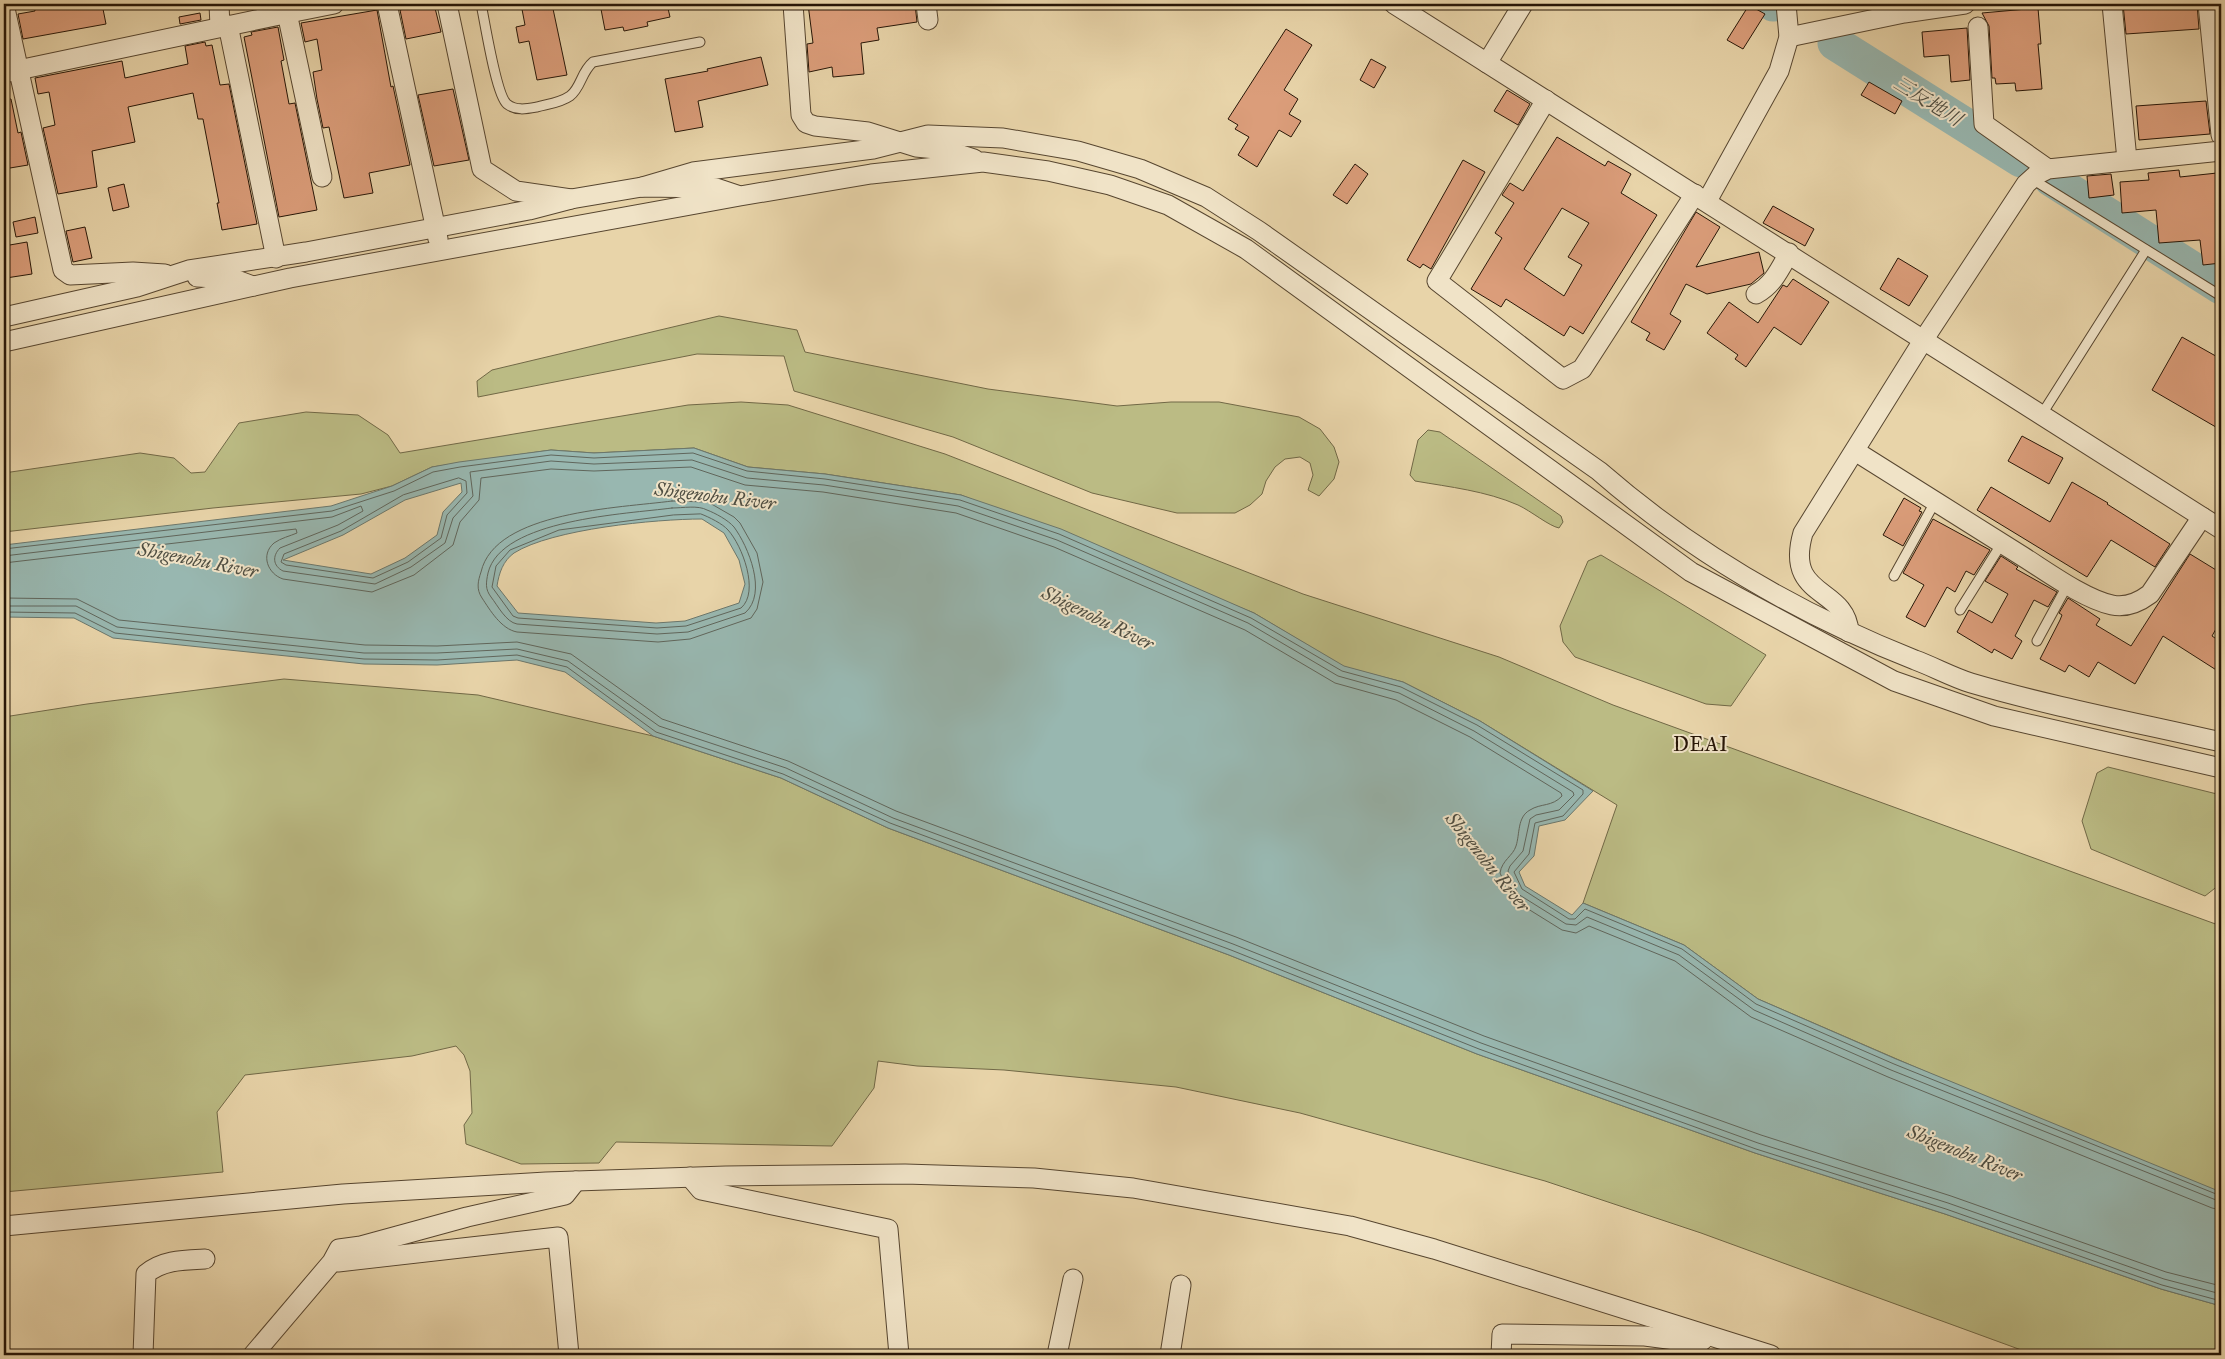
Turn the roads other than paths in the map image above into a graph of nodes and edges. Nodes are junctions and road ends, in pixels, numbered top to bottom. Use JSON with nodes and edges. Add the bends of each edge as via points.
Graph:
{"nodes":[{"id":1,"x":4,"y":4,"type":"edge"},
{"id":2,"x":219,"y":4,"type":"edge"},
{"id":3,"x":334,"y":4,"type":"edge"},
{"id":4,"x":386,"y":4,"type":"edge"},
{"id":5,"x":447,"y":4,"type":"edge"},
{"id":6,"x":481,"y":4,"type":"edge"},
{"id":7,"x":793,"y":4,"type":"edge"},
{"id":8,"x":1394,"y":4,"type":"edge"},
{"id":9,"x":1524,"y":4,"type":"edge"},
{"id":10,"x":1786,"y":4,"type":"edge"},
{"id":11,"x":1965,"y":4,"type":"edge"},
{"id":12,"x":2112,"y":4,"type":"edge"},
{"id":13,"x":2208,"y":4,"type":"edge"},
{"id":14,"x":291,"y":10,"type":"edge"},
{"id":15,"x":224,"y":26,"type":"junction"},
{"id":16,"x":1978,"y":27,"type":"dead end"},
{"id":17,"x":1789,"y":38,"type":"junction"},
{"id":18,"x":700,"y":42,"type":"dead end"},
{"id":19,"x":1487,"y":63,"type":"junction"},
{"id":20,"x":12,"y":71,"type":"edge"},
{"id":21,"x":1546,"y":100,"type":"junction"},
{"id":22,"x":2221,"y":135,"type":"edge"},
{"id":23,"x":899,"y":142,"type":"junction"},
{"id":24,"x":2221,"y":151,"type":"edge"},
{"id":25,"x":2127,"y":160,"type":"junction"},
{"id":26,"x":983,"y":162,"type":"junction"},
{"id":27,"x":2048,"y":169,"type":"junction"},
{"id":28,"x":322,"y":177,"type":"dead end"},
{"id":29,"x":2032,"y":179,"type":"junction"},
{"id":30,"x":642,"y":187,"type":"junction"},
{"id":31,"x":740,"y":196,"type":"junction"},
{"id":32,"x":1701,"y":198,"type":"junction"},
{"id":33,"x":570,"y":199,"type":"junction"},
{"id":34,"x":436,"y":227,"type":"junction"},
{"id":35,"x":2146,"y":250,"type":"junction"},
{"id":36,"x":440,"y":251,"type":"junction"},
{"id":37,"x":1789,"y":254,"type":"junction"},
{"id":38,"x":276,"y":258,"type":"junction"},
{"id":39,"x":169,"y":275,"type":"junction"},
{"id":40,"x":254,"y":286,"type":"junction"},
{"id":41,"x":1756,"y":294,"type":"dead end"},
{"id":42,"x":2221,"y":296,"type":"edge"},
{"id":43,"x":4,"y":317,"type":"edge"},
{"id":44,"x":1924,"y":339,"type":"junction"},
{"id":45,"x":4,"y":342,"type":"edge"},
{"id":46,"x":2042,"y":414,"type":"junction"},
{"id":47,"x":1855,"y":451,"type":"junction"},
{"id":48,"x":1935,"y":502,"type":"junction"},
{"id":49,"x":2202,"y":517,"type":"junction"},
{"id":50,"x":2221,"y":529,"type":"edge"},
{"id":51,"x":2002,"y":543,"type":"junction"},
{"id":52,"x":1894,"y":576,"type":"dead end"},
{"id":53,"x":2068,"y":584,"type":"junction"},
{"id":54,"x":1960,"y":610,"type":"dead end"},
{"id":55,"x":1849,"y":632,"type":"junction"},
{"id":56,"x":2037,"y":641,"type":"dead end"},
{"id":57,"x":1894,"y":681,"type":"junction"},
{"id":58,"x":1969,"y":682,"type":"junction"},
{"id":59,"x":2221,"y":742,"type":"edge"},
{"id":60,"x":2221,"y":768,"type":"edge"},
{"id":61,"x":690,"y":1177,"type":"junction"},
{"id":62,"x":576,"y":1181,"type":"junction"},
{"id":63,"x":4,"y":1226,"type":"edge"},
{"id":64,"x":205,"y":1259,"type":"dead end"},
{"id":65,"x":332,"y":1262,"type":"junction"},
{"id":66,"x":1073,"y":1279,"type":"dead end"},
{"id":67,"x":1181,"y":1285,"type":"dead end"},
{"id":68,"x":1711,"y":1336,"type":"junction"},
{"id":69,"x":143,"y":1355,"type":"edge"},
{"id":70,"x":253,"y":1355,"type":"edge"},
{"id":71,"x":569,"y":1355,"type":"edge"},
{"id":72,"x":900,"y":1355,"type":"edge"},
{"id":73,"x":1057,"y":1355,"type":"edge"},
{"id":74,"x":1170,"y":1355,"type":"edge"},
{"id":75,"x":1501,"y":1355,"type":"edge"},
{"id":76,"x":1771,"y":1355,"type":"edge"}],
"edges":[{"from":1,"to":20,"type":"street"},
{"from":2,"to":15,"type":"street"},
{"from":3,"to":14,"type":"street"},
{"from":4,"to":34,"type":"street"},
{"from":5,"to":33,"type":"street","via":[[482,169],[516,190]]},
{"from":6,"to":18,"type":"lane","via":[[501,96],[515,109],[560,102],[570,96],[585,69],[593,62]]},
{"from":7,"to":23,"type":"street","via":[[801,115],[806,123],[868,132]]},
{"from":8,"to":19,"type":"street"},
{"from":9,"to":19,"type":"street"},
{"from":10,"to":17,"type":"street"},
{"from":11,"to":17,"type":"street"},
{"from":12,"to":25,"type":"street"},
{"from":13,"to":22,"type":"street"},
{"from":14,"to":15,"type":"street"},
{"from":14,"to":28,"type":"street"},
{"from":15,"to":20,"type":"street"},
{"from":15,"to":38,"type":"street"},
{"from":16,"to":27,"type":"street","via":[[1984,124]]},
{"from":17,"to":32,"type":"street","via":[[1779,71]]},
{"from":19,"to":21,"type":"street"},
{"from":20,"to":39,"type":"street","via":[[63,270],[70,275],[133,272]]},
{"from":21,"to":32,"type":"street"},
{"from":21,"to":32,"type":"street","via":[[1436,281],[1564,379],[1582,369]]},
{"from":23,"to":26,"type":"street","via":[[946,150]]},
{"from":23,"to":30,"type":"street","via":[[873,149],[693,172]]},
{"from":23,"to":55,"type":"street","via":[[947,134],[1078,151],[1140,169],[1206,197],[1259,230],[1599,471],[1638,505],[1808,614]]},
{"from":24,"to":25,"type":"street"},
{"from":25,"to":27,"type":"street"},
{"from":26,"to":31,"type":"street","via":[[871,174]]},
{"from":26,"to":57,"type":"street","via":[[1048,171],[1110,185],[1168,205],[1246,249],[1692,572]]},
{"from":27,"to":29,"type":"street"},
{"from":29,"to":35,"type":"lane"},
{"from":29,"to":44,"type":"street"},
{"from":30,"to":31,"type":"street","via":[[716,188]]},
{"from":30,"to":33,"type":"street"},
{"from":31,"to":36,"type":"street"},
{"from":32,"to":37,"type":"street"},
{"from":33,"to":34,"type":"street"},
{"from":34,"to":36,"type":"street"},
{"from":34,"to":38,"type":"street"},
{"from":35,"to":42,"type":"lane"},
{"from":35,"to":46,"type":"lane"},
{"from":36,"to":40,"type":"street"},
{"from":37,"to":41,"type":"street","via":[[1766,289]]},
{"from":37,"to":44,"type":"street"},
{"from":38,"to":39,"type":"street"},
{"from":39,"to":40,"type":"street","via":[[234,279]]},
{"from":39,"to":43,"type":"street","via":[[137,287]]},
{"from":40,"to":45,"type":"street"},
{"from":44,"to":46,"type":"street"},
{"from":44,"to":47,"type":"street"},
{"from":46,"to":49,"type":"street"},
{"from":47,"to":48,"type":"street"},
{"from":47,"to":55,"type":"street","via":[[1803,533],[1799,557],[1808,583],[1843,610]]},
{"from":48,"to":51,"type":"street"},
{"from":48,"to":52,"type":"lane"},
{"from":49,"to":50,"type":"street"},
{"from":49,"to":53,"type":"street","via":[[2150,594],[2140,602],[2114,606]]},
{"from":51,"to":53,"type":"street"},
{"from":51,"to":54,"type":"lane"},
{"from":53,"to":56,"type":"lane"},
{"from":55,"to":58,"type":"street"},
{"from":57,"to":58,"type":"street"},
{"from":57,"to":60,"type":"street","via":[[1994,716]]},
{"from":58,"to":59,"type":"street"},
{"from":61,"to":62,"type":"street"},
{"from":61,"to":68,"type":"street","via":[[905,1174],[1034,1178],[1133,1188],[1350,1226]]},
{"from":61,"to":72,"type":"street","via":[[702,1190],[888,1229]]},
{"from":62,"to":63,"type":"street","via":[[343,1194]]},
{"from":62,"to":65,"type":"street","via":[[565,1195],[339,1249]]},
{"from":64,"to":69,"type":"street","via":[[154,1267],[146,1274]]},
{"from":65,"to":70,"type":"street"},
{"from":65,"to":71,"type":"street","via":[[558,1237]]},
{"from":66,"to":73,"type":"street"},
{"from":67,"to":74,"type":"street"},
{"from":68,"to":75,"type":"street","via":[[1698,1343],[1628,1335],[1502,1334]]},
{"from":68,"to":76,"type":"street"}]}
